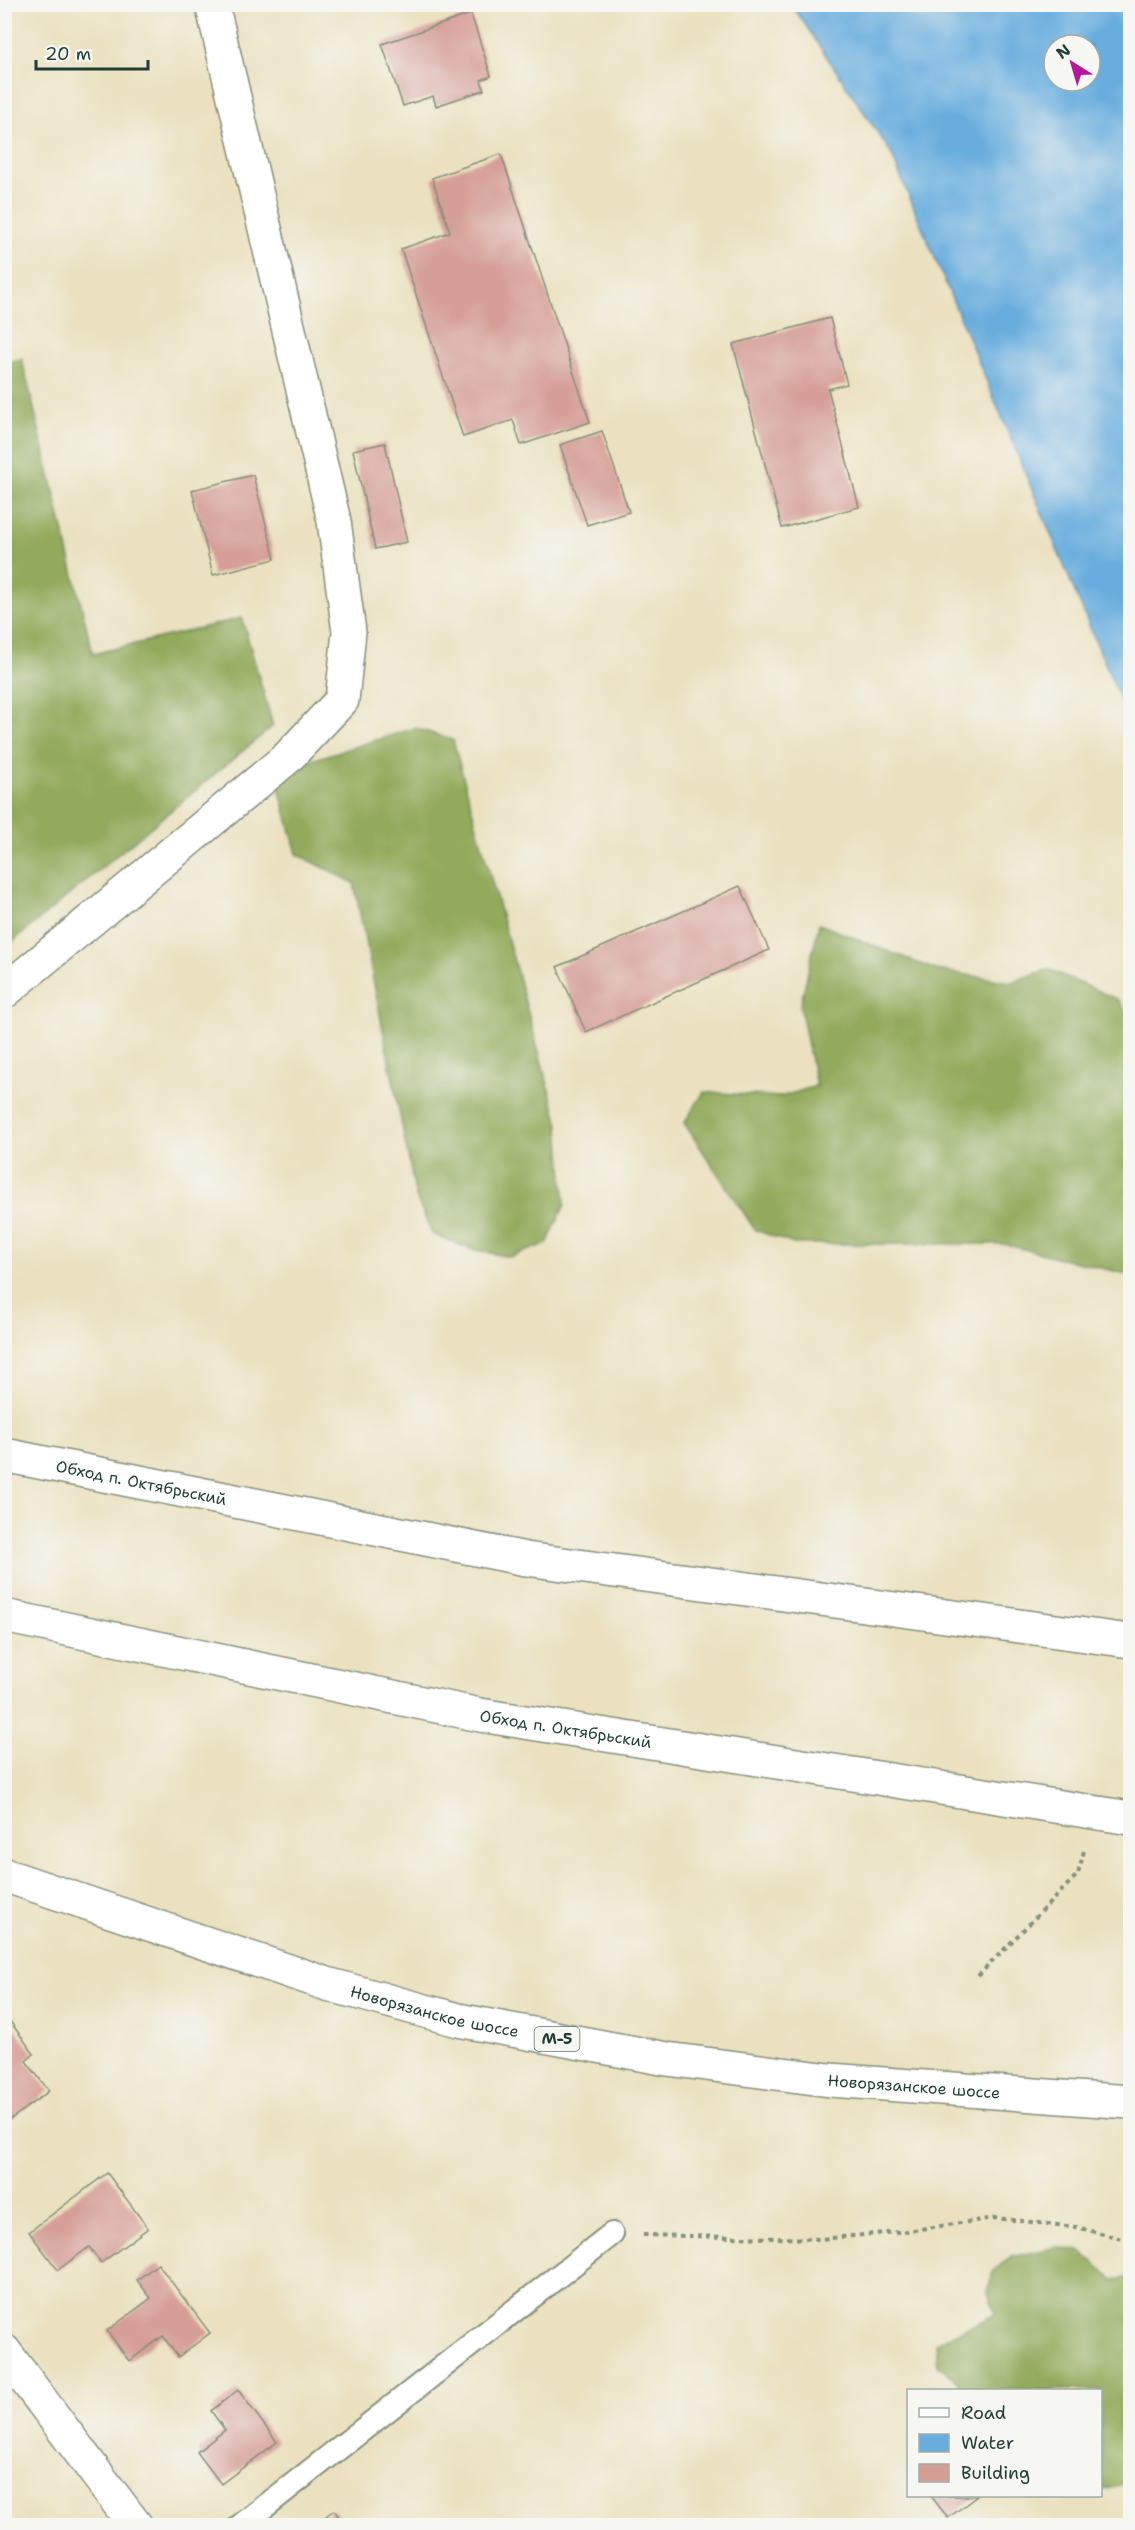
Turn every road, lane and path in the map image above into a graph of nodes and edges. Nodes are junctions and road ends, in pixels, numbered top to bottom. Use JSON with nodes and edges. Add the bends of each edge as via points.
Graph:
{"nodes":[{"id":1,"x":212,"y":4,"type":"edge"},
{"id":2,"x":4,"y":992,"type":"edge"},
{"id":3,"x":4,"y":1455,"type":"edge"},
{"id":4,"x":4,"y":1616,"type":"edge"},
{"id":5,"x":1122,"y":1639,"type":"edge"},
{"id":6,"x":1096,"y":1812,"type":"junction"},
{"id":7,"x":1131,"y":1818,"type":"edge"},
{"id":8,"x":4,"y":1875,"type":"edge"},
{"id":9,"x":978,"y":1976,"type":"dead end"},
{"id":10,"x":1131,"y":2102,"type":"edge"},
{"id":11,"x":612,"y":2234,"type":"joint"},
{"id":12,"x":1131,"y":2241,"type":"edge"},
{"id":13,"x":4,"y":2351,"type":"edge"},
{"id":14,"x":136,"y":2526,"type":"edge"},
{"id":15,"x":240,"y":2526,"type":"edge"}],
"edges":[{"from":1,"to":2,"type":"main road","via":[[334,521],[349,632],[342,700],[286,758]]},
{"from":3,"to":5,"type":"main road","name":"Обход п. Октябрьский","via":[[526,1559]]},
{"from":4,"to":6,"type":"main road","name":"Обход п. Октябрьский","via":[[480,1715]]},
{"from":6,"to":7,"type":"main road","name":"Обход п. Октябрьский"},
{"from":6,"to":9,"type":"path","via":[[1078,1874]]},
{"from":8,"to":10,"type":"main road","name":"Новорязанское шоссе","number":"М-5","via":[[327,1984],[482,2024],[667,2059],[830,2080]]},
{"from":11,"to":12,"type":"path","via":[[820,2239],[994,2218],[1076,2227]]},
{"from":11,"to":15,"type":"lane"},
{"from":13,"to":14,"type":"main road"}]}
